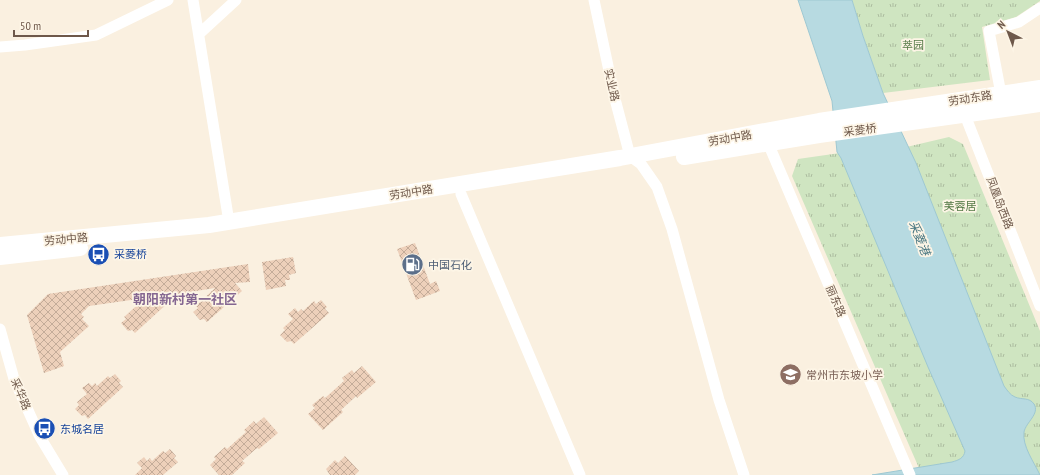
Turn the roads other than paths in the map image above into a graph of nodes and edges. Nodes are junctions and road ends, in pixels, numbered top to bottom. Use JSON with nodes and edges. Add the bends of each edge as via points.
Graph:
{"nodes":[{"id":1,"x":168,"y":0,"type":"edge"},
{"id":2,"x":193,"y":0,"type":"edge"},
{"id":3,"x":236,"y":0,"type":"edge"},
{"id":4,"x":594,"y":0,"type":"edge"},
{"id":5,"x":1040,"y":8,"type":"edge"},
{"id":6,"x":199,"y":34,"type":"junction"},
{"id":7,"x":0,"y":47,"type":"edge"},
{"id":8,"x":1040,"y":88,"type":"edge"},
{"id":9,"x":1001,"y":94,"type":"junction"},
{"id":10,"x":958,"y":100,"type":"junction"},
{"id":11,"x":1040,"y":104,"type":"edge"},
{"id":12,"x":899,"y":109,"type":"joint"},
{"id":13,"x":965,"y":115,"type":"junction"},
{"id":14,"x":901,"y":124,"type":"joint"},
{"id":15,"x":819,"y":128,"type":"junction"},
{"id":16,"x":768,"y":143,"type":"junction"},
{"id":17,"x":636,"y":160,"type":"junction"},
{"id":18,"x":461,"y":194,"type":"junction"},
{"id":19,"x":229,"y":222,"type":"junction"},
{"id":20,"x":0,"y":245,"type":"edge"},
{"id":21,"x":0,"y":257,"type":"edge"},
{"id":22,"x":1040,"y":306,"type":"edge"},
{"id":23,"x":0,"y":329,"type":"edge"},
{"id":24,"x":64,"y":475,"type":"edge"},
{"id":25,"x":580,"y":475,"type":"edge"},
{"id":26,"x":744,"y":475,"type":"edge"},
{"id":27,"x":910,"y":475,"type":"edge"}],
"edges":[{"from":1,"to":7,"type":"street","via":[[96,35]]},
{"from":2,"to":6,"type":"street"},
{"from":3,"to":6,"type":"street"},
{"from":4,"to":17,"type":"street","name":"实业路","via":[[614,99]]},
{"from":5,"to":9,"type":"street","via":[[1019,22],[989,30]]},
{"from":6,"to":19,"type":"street"},
{"from":8,"to":9,"type":"main road","name":"劳动东路"},
{"from":9,"to":10,"type":"main road","name":"劳动东路"},
{"from":10,"to":12,"type":"main road","name":"劳动东路"},
{"from":10,"to":13,"type":"street","name":"凤凰岛西路"},
{"from":11,"to":13,"type":"main road","name":"劳动东路"},
{"from":12,"to":15,"type":"main road","name":"采菱桥"},
{"from":13,"to":14,"type":"main road","name":"劳动东路"},
{"from":13,"to":22,"type":"street","name":"凤凰岛西路"},
{"from":14,"to":15,"type":"main road","name":"采菱桥"},
{"from":15,"to":16,"type":"main road","name":"劳动中路"},
{"from":15,"to":17,"type":"main road","name":"劳动中路"},
{"from":16,"to":17,"type":"main road","name":"劳动中路"},
{"from":16,"to":27,"type":"street","name":"丽东路"},
{"from":17,"to":18,"type":"main road","name":"劳动中路"},
{"from":17,"to":19,"type":"main road","name":"劳动中路"},
{"from":17,"to":26,"type":"street","via":[[658,186],[719,400]]},
{"from":18,"to":21,"type":"main road","name":"劳动中路","via":[[210,234]]},
{"from":18,"to":25,"type":"street"},
{"from":19,"to":20,"type":"main road","name":"劳动中路"},
{"from":23,"to":24,"type":"street","name":"采华路","via":[[14,380],[40,437]]}]}
